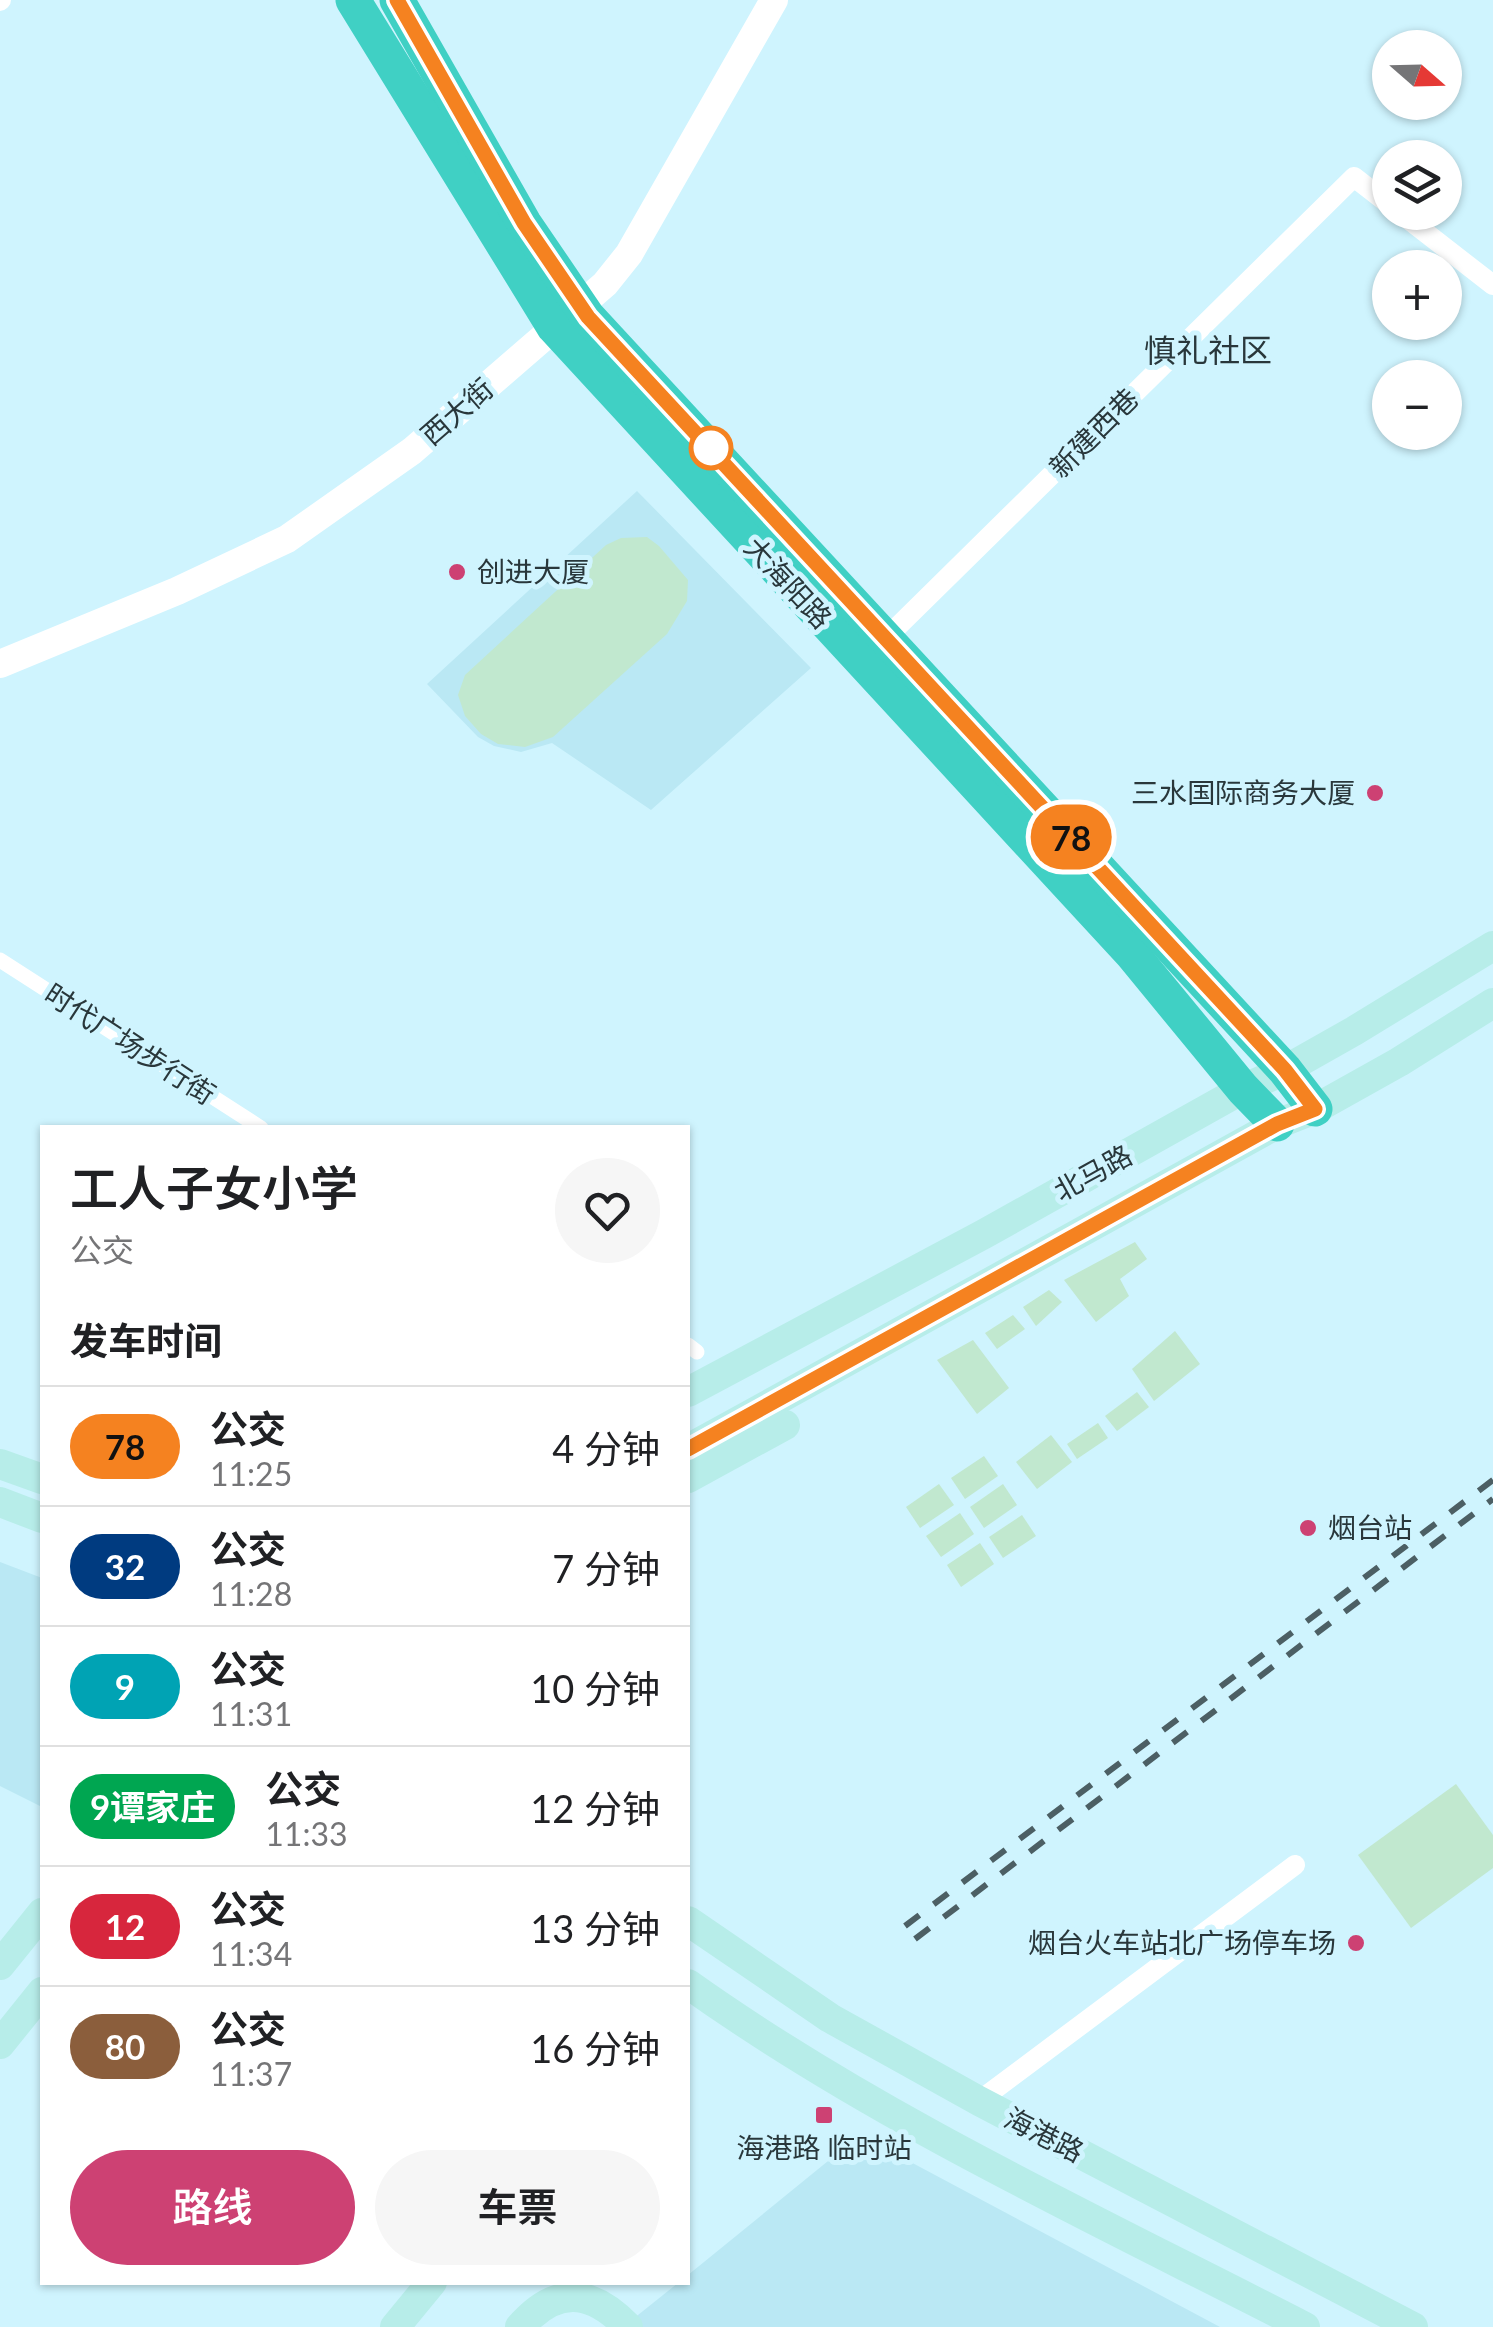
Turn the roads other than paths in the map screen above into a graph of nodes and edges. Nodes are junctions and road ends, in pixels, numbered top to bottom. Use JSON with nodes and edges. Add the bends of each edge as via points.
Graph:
{"nodes":[{"id":1,"x":353,"y":0,"type":"edge"},
{"id":2,"x":397,"y":0,"type":"edge"},
{"id":3,"x":774,"y":0,"type":"edge"},
{"id":4,"x":1372,"y":191,"type":"edge"},
{"id":5,"x":1423,"y":230,"type":"edge"},
{"id":6,"x":1493,"y":285,"type":"edge"},
{"id":7,"x":567,"y":316,"type":"junction"},
{"id":8,"x":887,"y":636,"type":"junction"},
{"id":9,"x":0,"y":664,"type":"edge"},
{"id":10,"x":1493,"y":946,"type":"edge"},
{"id":11,"x":0,"y":960,"type":"edge"},
{"id":12,"x":1493,"y":1003,"type":"edge"},
{"id":13,"x":1285,"y":1070,"type":"junction"},
{"id":14,"x":1243,"y":1089,"type":"junction"},
{"id":15,"x":1315,"y":1109,"type":"junction"},
{"id":16,"x":1277,"y":1124,"type":"junction"},
{"id":17,"x":256,"y":1125,"type":"edge"},
{"id":18,"x":690,"y":1391,"type":"edge"},
{"id":19,"x":785,"y":1425,"type":"dead end"},
{"id":20,"x":690,"y":1448,"type":"edge"},
{"id":21,"x":0,"y":1464,"type":"edge"},
{"id":22,"x":690,"y":1477,"type":"edge"},
{"id":23,"x":40,"y":1478,"type":"edge"},
{"id":24,"x":0,"y":1502,"type":"edge"},
{"id":25,"x":40,"y":1517,"type":"edge"},
{"id":26,"x":1295,"y":1865,"type":"dead end"},
{"id":27,"x":40,"y":1915,"type":"edge"},
{"id":28,"x":690,"y":1923,"type":"edge"},
{"id":29,"x":0,"y":1965,"type":"edge"},
{"id":30,"x":40,"y":1994,"type":"edge"},
{"id":31,"x":693,"y":1997,"type":"edge"},
{"id":32,"x":0,"y":2044,"type":"edge"},
{"id":33,"x":979,"y":2101,"type":"junction"},
{"id":34,"x":429,"y":2285,"type":"edge"},
{"id":35,"x":394,"y":2327,"type":"edge"},
{"id":36,"x":520,"y":2327,"type":"edge"},
{"id":37,"x":628,"y":2327,"type":"edge"},
{"id":38,"x":1304,"y":2327,"type":"edge"},
{"id":39,"x":1413,"y":2327,"type":"edge"}],
"edges":[{"from":1,"to":7,"type":"highway","name":"大海阳路"},
{"from":2,"to":7,"type":"highway","name":"大海阳路","via":[[524,223]]},
{"from":3,"to":7,"type":"street","name":"西大街","via":[[628,254]]},
{"from":4,"to":8,"type":"street","name":"新建西巷","via":[[1354,177]]},
{"from":5,"to":6,"type":"street"},
{"from":7,"to":8,"type":"highway","name":"大海阳路"},
{"from":7,"to":9,"type":"street","name":"西大街","via":[[412,451],[288,539]]},
{"from":7,"to":14,"type":"highway","name":"大海阳路","via":[[1132,954]]},
{"from":8,"to":13,"type":"highway","name":"大海阳路"},
{"from":10,"to":13,"type":"main road","name":"北马路"},
{"from":11,"to":17,"type":"street","name":"时代广场步行街"},
{"from":12,"to":15,"type":"main road","name":"北马路"},
{"from":13,"to":14,"type":"main road","name":"北马路"},
{"from":13,"to":15,"type":"highway","name":"大海阳路"},
{"from":14,"to":16,"type":"highway","name":"大海阳路"},
{"from":14,"to":18,"type":"main road","name":"北马路"},
{"from":15,"to":16,"type":"main road","name":"北马路"},
{"from":16,"to":20,"type":"main road","name":"北马路"},
{"from":19,"to":22,"type":"main road"},
{"from":21,"to":23,"type":"main road"},
{"from":24,"to":25,"type":"main road"},
{"from":26,"to":33,"type":"street"},
{"from":27,"to":29,"type":"main road"},
{"from":28,"to":33,"type":"main road","name":"海港路","via":[[793,1996]]},
{"from":30,"to":32,"type":"main road"},
{"from":31,"to":38,"type":"main road","name":"海港路","via":[[991,2164]]},
{"from":33,"to":39,"type":"main road","name":"海港路"},
{"from":34,"to":35,"type":"main road"},
{"from":36,"to":37,"type":"main road","via":[[549,2301],[570,2297],[599,2302]]}]}
